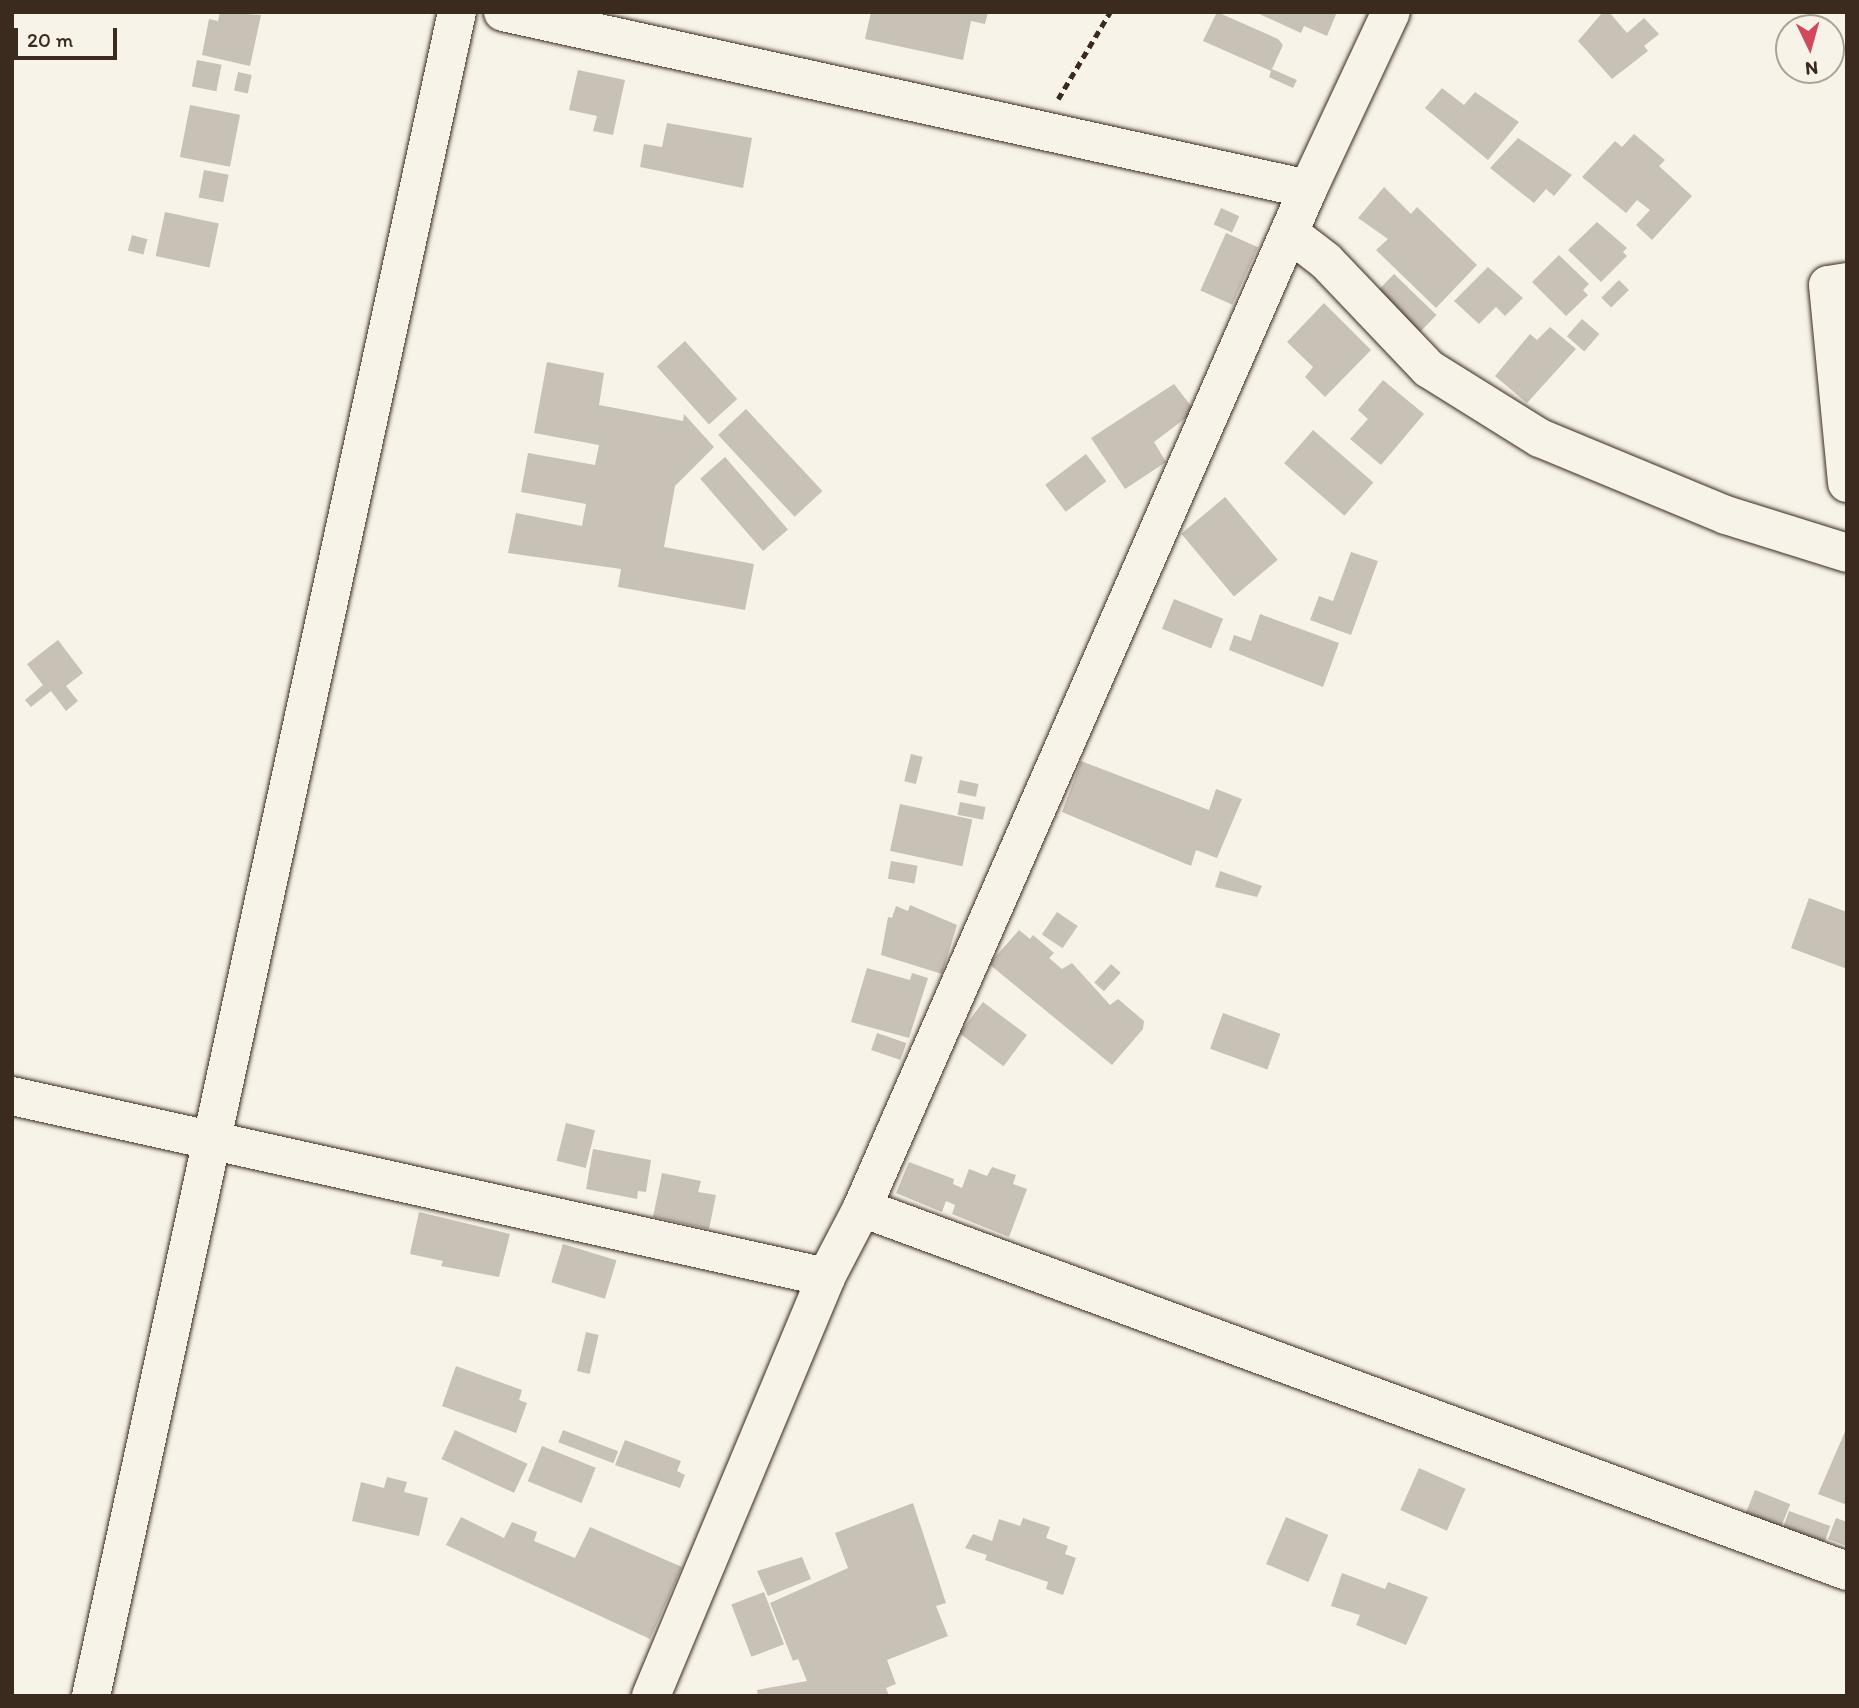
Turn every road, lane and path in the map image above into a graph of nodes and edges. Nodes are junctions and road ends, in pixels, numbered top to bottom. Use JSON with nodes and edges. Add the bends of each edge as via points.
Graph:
{"nodes":[{"id":1,"x":457,"y":12,"type":"edge"},
{"id":2,"x":503,"y":12,"type":"edge"},
{"id":3,"x":1110,"y":12,"type":"edge"},
{"id":4,"x":1391,"y":12,"type":"edge"},
{"id":5,"x":1040,"y":130,"type":"junction"},
{"id":6,"x":1308,"y":189,"type":"junction"},
{"id":7,"x":1291,"y":234,"type":"junction"},
{"id":8,"x":1847,"y":282,"type":"edge"},
{"id":9,"x":1847,"y":482,"type":"edge"},
{"id":10,"x":1847,"y":553,"type":"edge"},
{"id":11,"x":12,"y":1096,"type":"edge"},
{"id":12,"x":211,"y":1142,"type":"junction"},
{"id":13,"x":862,"y":1208,"type":"junction"},
{"id":14,"x":826,"y":1277,"type":"junction"},
{"id":15,"x":1847,"y":1571,"type":"edge"},
{"id":16,"x":90,"y":1696,"type":"edge"},
{"id":17,"x":651,"y":1696,"type":"edge"}],
"edges":[{"from":1,"to":12,"type":"street"},
{"from":2,"to":5,"type":"street"},
{"from":3,"to":5,"type":"path"},
{"from":4,"to":6,"type":"street"},
{"from":5,"to":6,"type":"street"},
{"from":6,"to":7,"type":"street"},
{"from":7,"to":10,"type":"street","via":[[1326,261],[1429,369],[1540,438],[1726,515]]},
{"from":7,"to":13,"type":"street"},
{"from":8,"to":9,"type":"street","via":[[1828,285]]},
{"from":11,"to":12,"type":"street"},
{"from":12,"to":14,"type":"street"},
{"from":12,"to":16,"type":"street"},
{"from":13,"to":14,"type":"street"},
{"from":13,"to":15,"type":"street"},
{"from":14,"to":17,"type":"street"}]}
